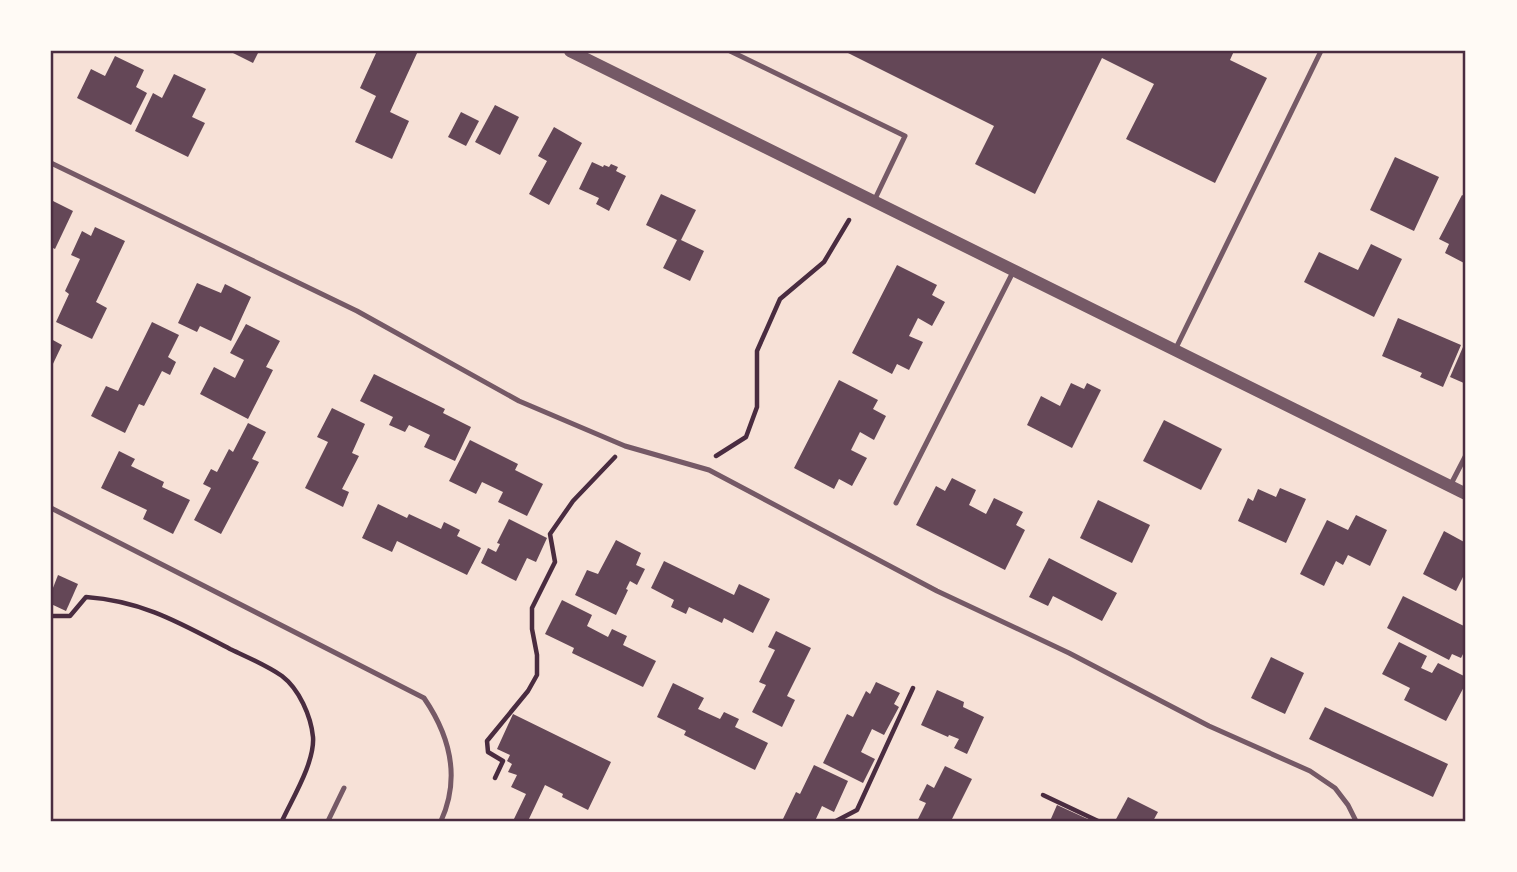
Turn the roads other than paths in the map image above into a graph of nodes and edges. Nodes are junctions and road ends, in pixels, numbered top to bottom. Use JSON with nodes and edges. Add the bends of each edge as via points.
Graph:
{"nodes":[{"id":1,"x":570,"y":51,"type":"edge"},
{"id":2,"x":730,"y":51,"type":"edge"},
{"id":3,"x":1321,"y":51,"type":"edge"},
{"id":4,"x":51,"y":163,"type":"edge"},
{"id":5,"x":873,"y":201,"type":"junction"},
{"id":6,"x":1014,"y":270,"type":"junction"},
{"id":7,"x":1175,"y":350,"type":"junction"},
{"id":8,"x":1466,"y":455,"type":"edge"},
{"id":9,"x":1450,"y":486,"type":"junction"},
{"id":10,"x":1466,"y":494,"type":"edge"},
{"id":11,"x":896,"y":503,"type":"dead end"},
{"id":12,"x":51,"y":508,"type":"edge"},
{"id":13,"x":344,"y":788,"type":"dead end"},
{"id":14,"x":328,"y":821,"type":"edge"},
{"id":15,"x":441,"y":821,"type":"edge"},
{"id":16,"x":1356,"y":821,"type":"edge"}],
"edges":[{"from":1,"to":5,"type":"street"},
{"from":2,"to":5,"type":"lane","via":[[905,136]]},
{"from":3,"to":7,"type":"lane"},
{"from":4,"to":16,"type":"lane","via":[[357,311],[519,401],[625,446],[702,468],[937,591],[1310,771],[1335,788]]},
{"from":5,"to":6,"type":"street"},
{"from":6,"to":7,"type":"street"},
{"from":6,"to":11,"type":"lane"},
{"from":7,"to":9,"type":"street"},
{"from":8,"to":9,"type":"lane"},
{"from":9,"to":10,"type":"street"},
{"from":12,"to":15,"type":"lane","via":[[424,698],[438,718],[452,762],[452,786]]},
{"from":13,"to":14,"type":"lane"}]}
